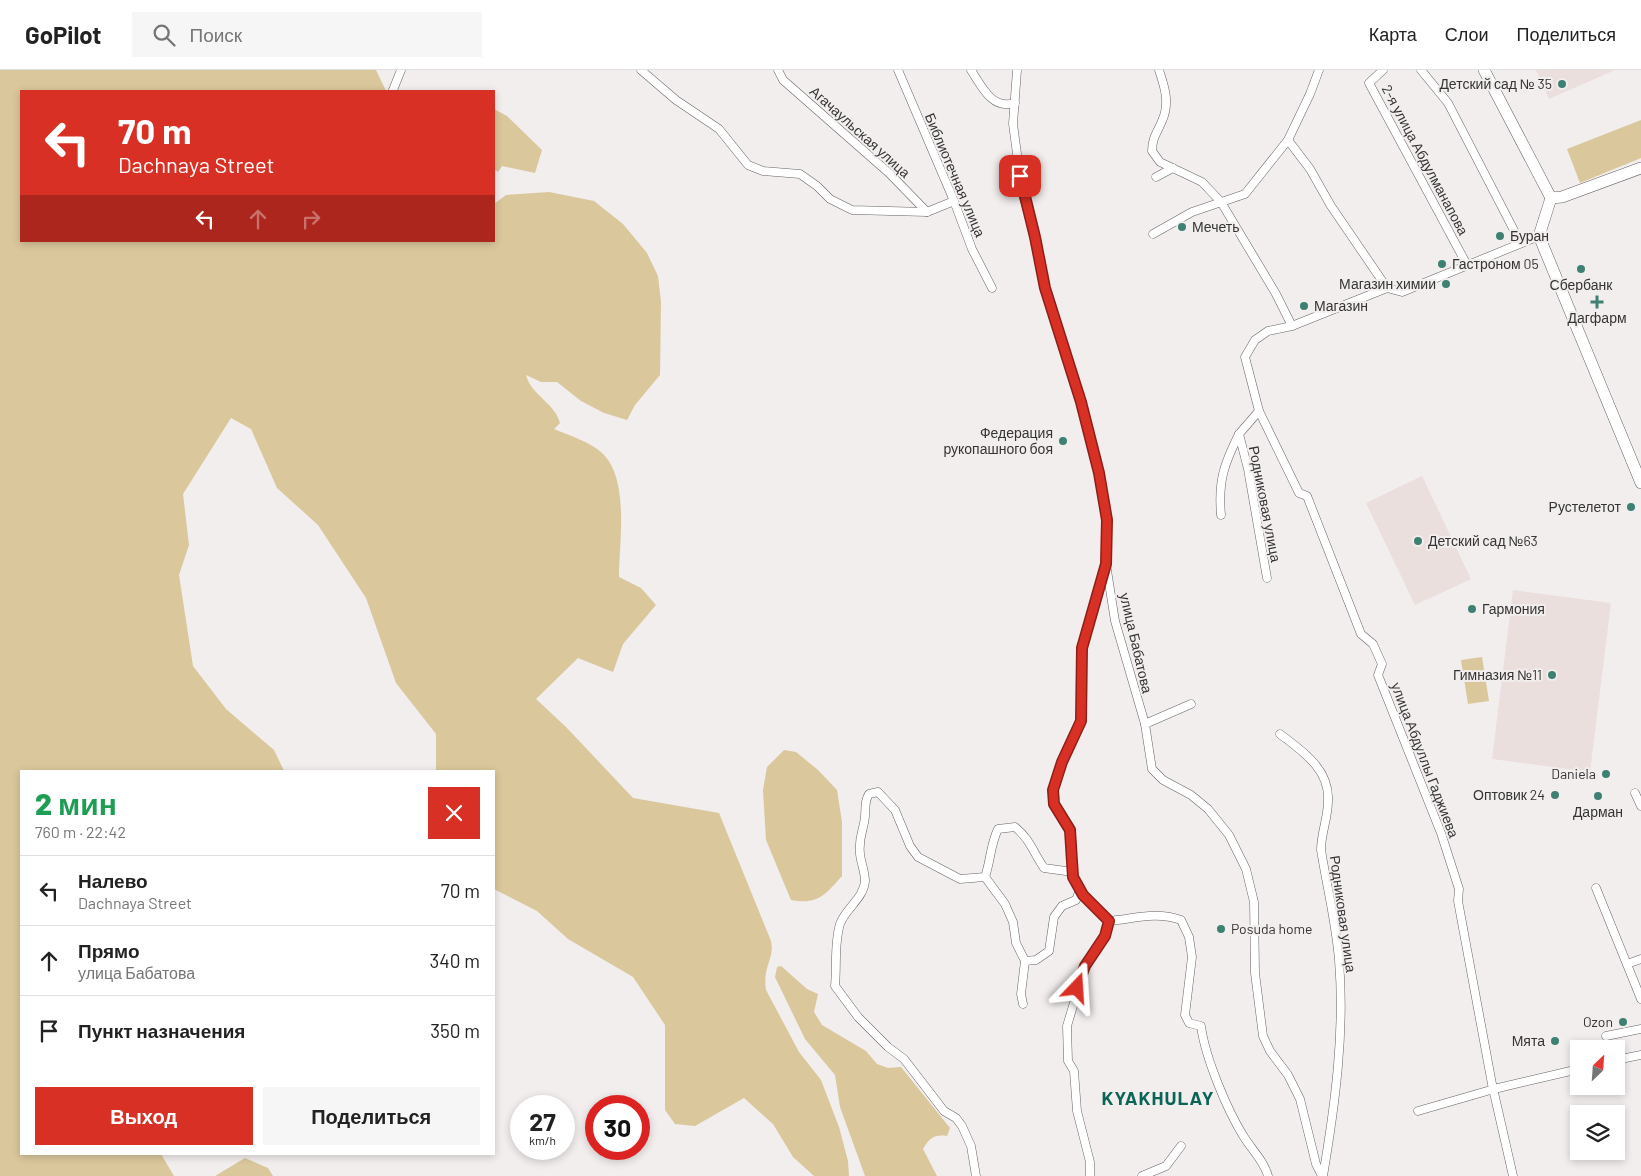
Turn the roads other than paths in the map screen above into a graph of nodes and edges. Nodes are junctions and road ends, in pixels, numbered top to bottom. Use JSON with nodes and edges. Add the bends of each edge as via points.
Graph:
{"nodes":[{"id":1,"x":401,"y":70,"type":"edge"},
{"id":2,"x":640,"y":70,"type":"edge"},
{"id":3,"x":778,"y":70,"type":"edge"},
{"id":4,"x":898,"y":70,"type":"edge"},
{"id":5,"x":971,"y":70,"type":"edge"},
{"id":6,"x":1017,"y":70,"type":"edge"},
{"id":7,"x":1159,"y":70,"type":"edge"},
{"id":8,"x":1319,"y":70,"type":"edge"},
{"id":9,"x":1383,"y":70,"type":"edge"},
{"id":10,"x":1421,"y":70,"type":"edge"},
{"id":11,"x":1484,"y":70,"type":"edge"},
{"id":12,"x":393,"y":90,"type":"edge"},
{"id":13,"x":1015,"y":103,"type":"junction"},
{"id":14,"x":1288,"y":140,"type":"junction"},
{"id":15,"x":1173,"y":168,"type":"junction"},
{"id":16,"x":1641,"y":168,"type":"edge"},
{"id":17,"x":1156,"y":177,"type":"dead end"},
{"id":18,"x":1551,"y":198,"type":"junction"},
{"id":19,"x":954,"y":200,"type":"junction"},
{"id":20,"x":1221,"y":202,"type":"junction"},
{"id":21,"x":927,"y":212,"type":"junction"},
{"id":22,"x":1154,"y":234,"type":"dead end"},
{"id":23,"x":1539,"y":236,"type":"junction"},
{"id":24,"x":1520,"y":242,"type":"junction"},
{"id":25,"x":1467,"y":265,"type":"junction"},
{"id":26,"x":992,"y":288,"type":"dead end"},
{"id":27,"x":1387,"y":288,"type":"junction"},
{"id":28,"x":1292,"y":326,"type":"junction"},
{"id":29,"x":1259,"y":411,"type":"junction"},
{"id":30,"x":1239,"y":434,"type":"junction"},
{"id":31,"x":1641,"y":483,"type":"edge"},
{"id":32,"x":1221,"y":515,"type":"dead end"},
{"id":33,"x":1106,"y":564,"type":"junction"},
{"id":34,"x":1267,"y":578,"type":"dead end"},
{"id":35,"x":1191,"y":704,"type":"dead end"},
{"id":36,"x":1145,"y":724,"type":"junction"},
{"id":37,"x":1280,"y":734,"type":"dead end"},
{"id":38,"x":1635,"y":793,"type":"dead end"},
{"id":39,"x":1641,"y":806,"type":"edge"},
{"id":40,"x":1073,"y":872,"type":"junction"},
{"id":41,"x":985,"y":877,"type":"junction"},
{"id":42,"x":1596,"y":888,"type":"dead end"},
{"id":43,"x":1080,"y":890,"type":"junction"},
{"id":44,"x":1109,"y":921,"type":"junction"},
{"id":45,"x":1641,"y":959,"type":"edge"},
{"id":46,"x":1025,"y":961,"type":"junction"},
{"id":47,"x":1627,"y":964,"type":"junction"},
{"id":48,"x":1641,"y":999,"type":"edge"},
{"id":49,"x":1023,"y":1004,"type":"dead end"},
{"id":50,"x":1641,"y":1030,"type":"edge"},
{"id":51,"x":1606,"y":1036,"type":"dead end"},
{"id":52,"x":1641,"y":1054,"type":"edge"},
{"id":53,"x":1625,"y":1058,"type":"edge"},
{"id":54,"x":1570,"y":1071,"type":"edge"},
{"id":55,"x":1494,"y":1089,"type":"junction"},
{"id":56,"x":1418,"y":1111,"type":"dead end"},
{"id":57,"x":1181,"y":1146,"type":"dead end"},
{"id":58,"x":1090,"y":1175,"type":"edge"},
{"id":59,"x":1320,"y":1175,"type":"edge"},
{"id":60,"x":976,"y":1176,"type":"edge"},
{"id":61,"x":1098,"y":1176,"type":"edge"},
{"id":62,"x":1142,"y":1176,"type":"edge"},
{"id":63,"x":1268,"y":1176,"type":"edge"},
{"id":64,"x":1513,"y":1176,"type":"edge"}],
"edges":[{"from":1,"to":12,"type":"street"},
{"from":2,"to":21,"type":"street","via":[[719,129],[748,165],[763,171],[800,174],[830,199],[852,210]]},
{"from":3,"to":21,"type":"street","name":"Агачаульская улица","via":[[784,80],[877,162]]},
{"from":4,"to":19,"type":"street","name":"Библиотечная улица"},
{"from":5,"to":13,"type":"street","via":[[993,101]]},
{"from":6,"to":13,"type":"street","name":"улица Бабатова"},
{"from":7,"to":15,"type":"street","via":[[1167,108],[1152,137],[1152,151],[1160,162]]},
{"from":8,"to":14,"type":"street"},
{"from":9,"to":25,"type":"street","name":"2-я улица Абдулманапова","via":[[1369,83]]},
{"from":10,"to":24,"type":"street","via":[[1448,103]]},
{"from":11,"to":18,"type":"main road"},
{"from":13,"to":33,"type":"street","name":"улица Бабатова","via":[[1013,124],[1022,191],[1045,288],[1081,402],[1099,473],[1107,520]]},
{"from":14,"to":20,"type":"street","via":[[1245,194]]},
{"from":14,"to":27,"type":"street"},
{"from":15,"to":17,"type":"street"},
{"from":15,"to":20,"type":"street","via":[[1202,182]]},
{"from":16,"to":18,"type":"main road","via":[[1562,197]]},
{"from":18,"to":23,"type":"main road"},
{"from":19,"to":21,"type":"street"},
{"from":19,"to":26,"type":"street","name":"Библиотечная улица","via":[[972,249]]},
{"from":20,"to":22,"type":"street","via":[[1192,212]]},
{"from":20,"to":28,"type":"street"},
{"from":23,"to":24,"type":"street"},
{"from":23,"to":31,"type":"main road"},
{"from":24,"to":25,"type":"street"},
{"from":25,"to":27,"type":"street","via":[[1402,292]]},
{"from":27,"to":28,"type":"street"},
{"from":28,"to":29,"type":"street","name":"улица Абдуллы Гаджиева","via":[[1260,336],[1249,347],[1245,357]]},
{"from":29,"to":30,"type":"street","name":"Родниковая улица"},
{"from":29,"to":55,"type":"street","name":"улица Абдуллы Гаджиева","via":[[1299,493],[1307,496],[1361,634],[1373,644],[1382,664],[1378,675],[1441,833],[1459,889],[1458,900]]},
{"from":30,"to":32,"type":"street","via":[[1219,490]]},
{"from":30,"to":34,"type":"street","name":"Родниковая улица"},
{"from":33,"to":36,"type":"street","name":"улица Бабатова","via":[[1115,621]]},
{"from":33,"to":40,"type":"street","via":[[1082,648],[1081,721],[1053,790],[1054,804],[1070,830]]},
{"from":35,"to":36,"type":"street"},
{"from":36,"to":59,"type":"street","name":"улица Бабатова","via":[[1156,775],[1192,795],[1208,809],[1229,836],[1246,869],[1254,902],[1255,973],[1263,1036],[1300,1099]]},
{"from":37,"to":59,"type":"street","name":"Родниковая улица","via":[[1315,762],[1329,798],[1321,850],[1339,957],[1341,1026],[1332,1126]]},
{"from":38,"to":39,"type":"street"},
{"from":40,"to":41,"type":"street","via":[[1044,868],[1033,853],[1028,837],[1015,827],[998,829],[990,845],[991,858]]},
{"from":40,"to":43,"type":"street"},
{"from":41,"to":46,"type":"street","via":[[1005,904],[1013,922],[1016,943]]},
{"from":41,"to":60,"type":"street","via":[[960,879],[918,857],[892,805],[878,792],[869,794],[864,801],[865,818],[860,835],[865,882],[840,923],[835,986],[858,1017],[904,1059],[944,1111],[962,1126],[971,1146]]},
{"from":42,"to":47,"type":"street"},
{"from":43,"to":44,"type":"street"},
{"from":43,"to":46,"type":"street","via":[[1076,900],[1062,906],[1054,917],[1049,951],[1036,960]]},
{"from":44,"to":58,"type":"street","via":[[1105,936],[1085,966],[1066,1026],[1065,1047],[1074,1072],[1077,1111],[1090,1162]]},
{"from":44,"to":63,"type":"street","via":[[1157,915],[1180,920],[1187,929],[1192,957],[1185,1015],[1189,1023],[1200,1026],[1222,1091],[1243,1136],[1264,1163]]},
{"from":45,"to":47,"type":"street"},
{"from":46,"to":49,"type":"street"},
{"from":47,"to":48,"type":"street"},
{"from":50,"to":51,"type":"street"},
{"from":52,"to":53,"type":"street"},
{"from":54,"to":55,"type":"street"},
{"from":55,"to":56,"type":"street"},
{"from":55,"to":64,"type":"street","name":"улица Абдуллы Гаджиева"},
{"from":57,"to":62,"type":"street","via":[[1166,1166]]},
{"from":58,"to":61,"type":"street"}]}
